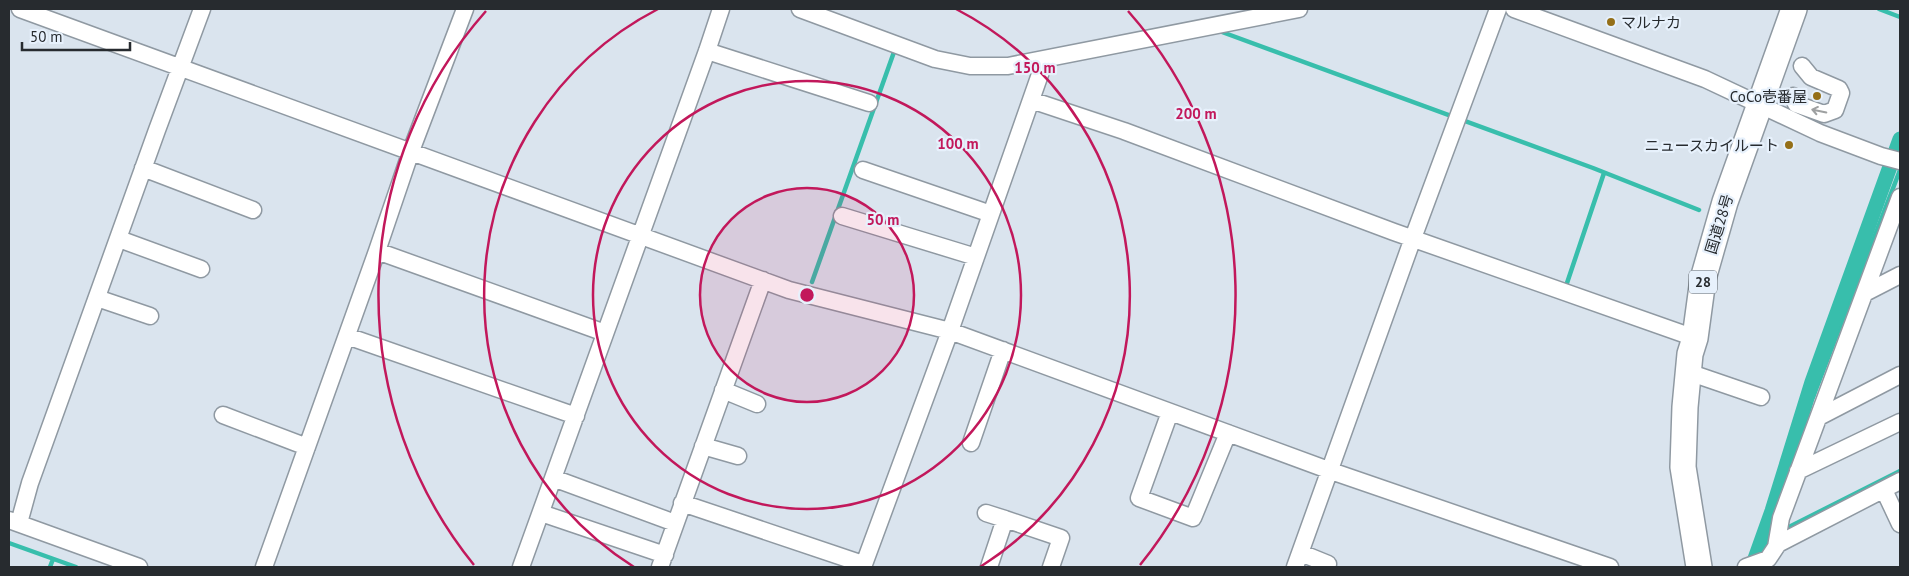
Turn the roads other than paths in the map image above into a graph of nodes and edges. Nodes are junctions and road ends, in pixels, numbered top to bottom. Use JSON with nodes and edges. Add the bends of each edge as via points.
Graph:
{"nodes":[{"id":1,"x":20,"y":9,"type":"edge"},
{"id":2,"x":202,"y":9,"type":"edge"},
{"id":3,"x":465,"y":9,"type":"edge"},
{"id":4,"x":721,"y":9,"type":"edge"},
{"id":5,"x":800,"y":9,"type":"edge"},
{"id":6,"x":1299,"y":9,"type":"edge"},
{"id":7,"x":1498,"y":9,"type":"edge"},
{"id":8,"x":1514,"y":9,"type":"edge"},
{"id":9,"x":1794,"y":9,"type":"edge"},
{"id":10,"x":707,"y":51,"type":"junction"},
{"id":11,"x":1044,"y":60,"type":"junction"},
{"id":12,"x":1802,"y":66,"type":"dead end"},
{"id":13,"x":181,"y":67,"type":"junction"},
{"id":14,"x":1793,"y":96,"type":"dead end"},
{"id":15,"x":1031,"y":100,"type":"junction"},
{"id":16,"x":869,"y":104,"type":"dead end"},
{"id":17,"x":1759,"y":104,"type":"junction"},
{"id":18,"x":411,"y":151,"type":"junction"},
{"id":19,"x":1900,"y":161,"type":"edge"},
{"id":20,"x":143,"y":168,"type":"junction"},
{"id":21,"x":864,"y":170,"type":"dead end"},
{"id":22,"x":1900,"y":197,"type":"edge"},
{"id":23,"x":253,"y":210,"type":"dead end"},
{"id":24,"x":991,"y":214,"type":"junction"},
{"id":25,"x":842,"y":216,"type":"dead end"},
{"id":26,"x":640,"y":235,"type":"junction"},
{"id":27,"x":1413,"y":238,"type":"junction"},
{"id":28,"x":119,"y":239,"type":"junction"},
{"id":29,"x":377,"y":251,"type":"junction"},
{"id":30,"x":976,"y":257,"type":"junction"},
{"id":31,"x":201,"y":268,"type":"dead end"},
{"id":32,"x":1900,"y":275,"type":"edge"},
{"id":33,"x":763,"y":280,"type":"junction"},
{"id":34,"x":1865,"y":293,"type":"junction"},
{"id":35,"x":97,"y":298,"type":"junction"},
{"id":36,"x":150,"y":316,"type":"dead end"},
{"id":37,"x":950,"y":331,"type":"junction"},
{"id":38,"x":605,"y":333,"type":"junction"},
{"id":39,"x":347,"y":336,"type":"junction"},
{"id":40,"x":1695,"y":338,"type":"junction"},
{"id":41,"x":1003,"y":350,"type":"junction"},
{"id":42,"x":1688,"y":372,"type":"junction"},
{"id":43,"x":1900,"y":375,"type":"edge"},
{"id":44,"x":723,"y":390,"type":"junction"},
{"id":45,"x":1761,"y":397,"type":"dead end"},
{"id":46,"x":757,"y":404,"type":"dead end"},
{"id":47,"x":1170,"y":412,"type":"junction"},
{"id":48,"x":223,"y":415,"type":"dead end"},
{"id":49,"x":576,"y":416,"type":"junction"},
{"id":50,"x":1819,"y":417,"type":"junction"},
{"id":51,"x":1900,"y":422,"type":"edge"},
{"id":52,"x":1228,"y":433,"type":"junction"},
{"id":53,"x":971,"y":443,"type":"dead end"},
{"id":54,"x":703,"y":446,"type":"junction"},
{"id":55,"x":307,"y":447,"type":"junction"},
{"id":56,"x":738,"y":456,"type":"dead end"},
{"id":57,"x":1331,"y":471,"type":"junction"},
{"id":58,"x":1798,"y":471,"type":"junction"},
{"id":59,"x":553,"y":478,"type":"junction"},
{"id":60,"x":1900,"y":482,"type":"edge"},
{"id":61,"x":1884,"y":490,"type":"junction"},
{"id":62,"x":682,"y":503,"type":"junction"},
{"id":63,"x":541,"y":513,"type":"junction"},
{"id":64,"x":986,"y":513,"type":"dead end"},
{"id":65,"x":1005,"y":519,"type":"junction"},
{"id":66,"x":14,"y":521,"type":"edge"},
{"id":67,"x":675,"y":523,"type":"junction"},
{"id":68,"x":1900,"y":524,"type":"edge"},
{"id":69,"x":1776,"y":547,"type":"junction"},
{"id":70,"x":1298,"y":560,"type":"edge"},
{"id":71,"x":663,"y":561,"type":"edge"},
{"id":72,"x":1328,"y":564,"type":"dead end"},
{"id":73,"x":863,"y":566,"type":"edge"},
{"id":74,"x":139,"y":567,"type":"edge"},
{"id":75,"x":264,"y":567,"type":"edge"},
{"id":76,"x":521,"y":567,"type":"edge"},
{"id":77,"x":989,"y":567,"type":"edge"},
{"id":78,"x":1051,"y":567,"type":"edge"},
{"id":79,"x":1610,"y":567,"type":"edge"},
{"id":80,"x":1699,"y":567,"type":"edge"},
{"id":81,"x":1746,"y":567,"type":"edge"}],
"edges":[{"from":1,"to":13,"type":"street"},
{"from":2,"to":13,"type":"street"},
{"from":3,"to":18,"type":"street"},
{"from":4,"to":10,"type":"street"},
{"from":5,"to":11,"type":"street","via":[[935,59],[970,66]]},
{"from":6,"to":11,"type":"street"},
{"from":7,"to":27,"type":"street"},
{"from":8,"to":17,"type":"street","via":[[1705,79]]},
{"from":9,"to":17,"type":"highway","name":"国道28号","number":"28"},
{"from":10,"to":16,"type":"street"},
{"from":10,"to":26,"type":"street"},
{"from":11,"to":15,"type":"street"},
{"from":12,"to":14,"type":"street","one_way":true,"via":[[1810,77],[1839,89],[1840,98],[1835,110],[1824,114],[1796,104]]},
{"from":13,"to":18,"type":"street"},
{"from":13,"to":20,"type":"street"},
{"from":15,"to":24,"type":"street"},
{"from":15,"to":27,"type":"street"},
{"from":17,"to":19,"type":"street","via":[[1820,133]]},
{"from":17,"to":40,"type":"highway","name":"国道28号","number":"28","via":[[1706,269]]},
{"from":18,"to":26,"type":"street"},
{"from":18,"to":29,"type":"street"},
{"from":20,"to":23,"type":"street"},
{"from":20,"to":28,"type":"street"},
{"from":21,"to":24,"type":"street"},
{"from":22,"to":34,"type":"street"},
{"from":24,"to":30,"type":"street"},
{"from":25,"to":30,"type":"street"},
{"from":26,"to":33,"type":"street"},
{"from":26,"to":38,"type":"street"},
{"from":27,"to":40,"type":"street"},
{"from":27,"to":57,"type":"street"},
{"from":28,"to":31,"type":"street"},
{"from":28,"to":35,"type":"street"},
{"from":29,"to":38,"type":"street"},
{"from":29,"to":39,"type":"street"},
{"from":30,"to":37,"type":"street"},
{"from":32,"to":34,"type":"street"},
{"from":33,"to":37,"type":"street","via":[[789,290]]},
{"from":33,"to":44,"type":"street"},
{"from":34,"to":50,"type":"street"},
{"from":35,"to":36,"type":"street"},
{"from":35,"to":66,"type":"street"},
{"from":37,"to":41,"type":"street"},
{"from":37,"to":73,"type":"street"},
{"from":38,"to":49,"type":"street"},
{"from":39,"to":49,"type":"street"},
{"from":39,"to":55,"type":"street"},
{"from":40,"to":42,"type":"highway","name":"国道28号","number":"28"},
{"from":41,"to":47,"type":"street"},
{"from":41,"to":53,"type":"street"},
{"from":42,"to":45,"type":"street"},
{"from":42,"to":80,"type":"highway","name":"国道28号","number":"28","via":[[1683,467]]},
{"from":43,"to":50,"type":"street"},
{"from":44,"to":46,"type":"street"},
{"from":44,"to":54,"type":"street"},
{"from":47,"to":52,"type":"street"},
{"from":47,"to":52,"type":"street","via":[[1139,498],[1175,512],[1193,518]]},
{"from":48,"to":55,"type":"street"},
{"from":49,"to":59,"type":"street"},
{"from":50,"to":58,"type":"street"},
{"from":51,"to":58,"type":"street"},
{"from":52,"to":57,"type":"street"},
{"from":54,"to":56,"type":"street"},
{"from":54,"to":62,"type":"street"},
{"from":55,"to":75,"type":"street"},
{"from":57,"to":70,"type":"street"},
{"from":57,"to":79,"type":"street"},
{"from":58,"to":69,"type":"street","via":[[1780,518]]},
{"from":59,"to":63,"type":"street"},
{"from":59,"to":67,"type":"street"},
{"from":60,"to":61,"type":"street"},
{"from":61,"to":68,"type":"street"},
{"from":61,"to":69,"type":"street"},
{"from":62,"to":67,"type":"street"},
{"from":62,"to":73,"type":"street"},
{"from":63,"to":71,"type":"street"},
{"from":63,"to":76,"type":"street"},
{"from":64,"to":65,"type":"street"},
{"from":65,"to":77,"type":"street"},
{"from":65,"to":78,"type":"street","via":[[1061,538]]},
{"from":66,"to":74,"type":"street"},
{"from":67,"to":71,"type":"street"},
{"from":69,"to":81,"type":"street","via":[[1768,559]]},
{"from":70,"to":72,"type":"street"}]}
